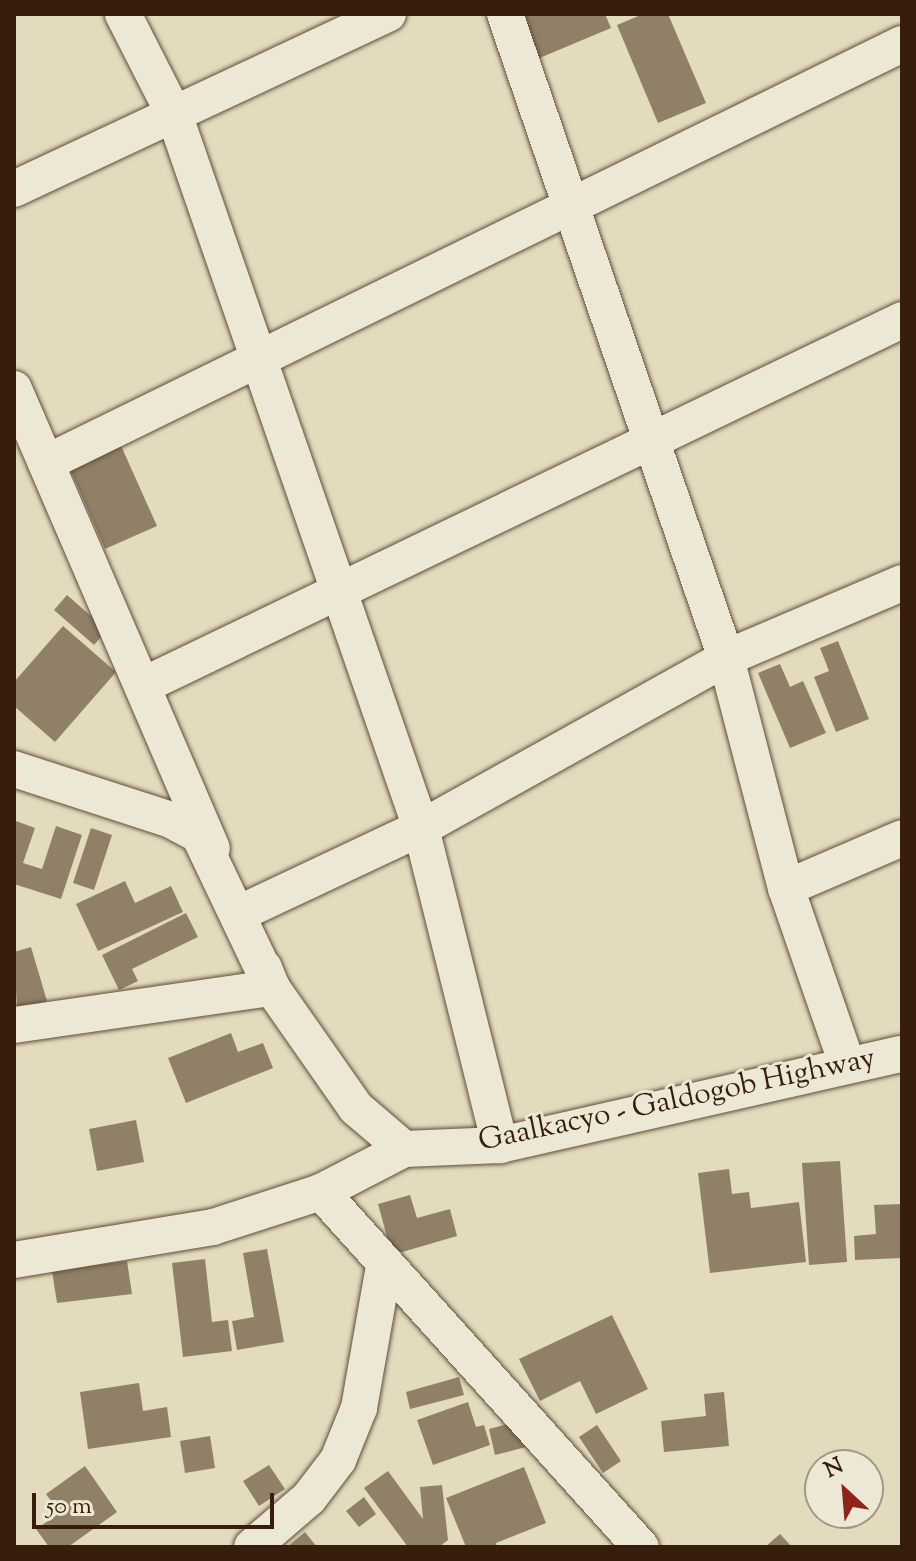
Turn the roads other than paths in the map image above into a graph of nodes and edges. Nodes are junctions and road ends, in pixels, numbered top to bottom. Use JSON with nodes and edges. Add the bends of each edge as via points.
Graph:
{"nodes":[{"id":1,"x":123,"y":14,"type":"edge"},
{"id":2,"x":388,"y":14,"type":"edge"},
{"id":3,"x":505,"y":14,"type":"edge"},
{"id":4,"x":902,"y":44,"type":"edge"},
{"id":5,"x":174,"y":114,"type":"junction"},
{"id":6,"x":14,"y":189,"type":"edge"},
{"id":7,"x":573,"y":209,"type":"junction"},
{"id":8,"x":902,"y":320,"type":"edge"},
{"id":9,"x":259,"y":360,"type":"junction"},
{"id":10,"x":14,"y":389,"type":"edge"},
{"id":11,"x":654,"y":442,"type":"junction"},
{"id":12,"x":46,"y":463,"type":"junction"},
{"id":13,"x":902,"y":583,"type":"edge"},
{"id":14,"x":340,"y":592,"type":"junction"},
{"id":15,"x":726,"y":658,"type":"junction"},
{"id":16,"x":142,"y":686,"type":"junction"},
{"id":17,"x":14,"y":769,"type":"edge"},
{"id":18,"x":421,"y":828,"type":"junction"},
{"id":19,"x":902,"y":838,"type":"edge"},
{"id":20,"x":786,"y":888,"type":"junction"},
{"id":21,"x":240,"y":913,"type":"junction"},
{"id":22,"x":272,"y":988,"type":"junction"},
{"id":23,"x":14,"y":1025,"type":"edge"},
{"id":24,"x":902,"y":1054,"type":"edge"},
{"id":25,"x":847,"y":1064,"type":"junction"},
{"id":26,"x":500,"y":1145,"type":"junction"},
{"id":27,"x":404,"y":1149,"type":"junction"},
{"id":28,"x":321,"y":1192,"type":"junction"},
{"id":29,"x":14,"y":1260,"type":"edge"},
{"id":30,"x":384,"y":1266,"type":"junction"},
{"id":31,"x":621,"y":1540,"type":"edge"},
{"id":32,"x":252,"y":1547,"type":"edge"}],
"edges":[{"from":1,"to":5,"type":"street"},
{"from":2,"to":5,"type":"street"},
{"from":3,"to":7,"type":"street"},
{"from":4,"to":7,"type":"street"},
{"from":5,"to":6,"type":"street"},
{"from":5,"to":9,"type":"street"},
{"from":7,"to":9,"type":"street"},
{"from":7,"to":11,"type":"street"},
{"from":8,"to":11,"type":"street"},
{"from":9,"to":12,"type":"street"},
{"from":9,"to":14,"type":"street"},
{"from":10,"to":12,"type":"street"},
{"from":11,"to":14,"type":"street"},
{"from":11,"to":15,"type":"street"},
{"from":12,"to":16,"type":"street"},
{"from":13,"to":15,"type":"street"},
{"from":14,"to":16,"type":"street"},
{"from":14,"to":18,"type":"street"},
{"from":15,"to":18,"type":"street"},
{"from":15,"to":20,"type":"street"},
{"from":16,"to":21,"type":"street"},
{"from":17,"to":22,"type":"street","via":[[171,820],[199,835]]},
{"from":18,"to":21,"type":"street"},
{"from":18,"to":26,"type":"street"},
{"from":19,"to":20,"type":"street"},
{"from":20,"to":25,"type":"street"},
{"from":21,"to":22,"type":"street"},
{"from":22,"to":23,"type":"street"},
{"from":22,"to":27,"type":"street","via":[[356,1108]]},
{"from":24,"to":25,"type":"street","name":"Gaalkacyo - Galdogob Highway"},
{"from":25,"to":26,"type":"street","name":"Gaalkacyo - Galdogob Highway"},
{"from":26,"to":27,"type":"street","name":"Gaalkacyo - Galdogob Highway"},
{"from":27,"to":28,"type":"street"},
{"from":28,"to":29,"type":"street","via":[[213,1227]]},
{"from":28,"to":30,"type":"street"},
{"from":30,"to":31,"type":"street"},
{"from":30,"to":32,"type":"street","via":[[359,1408],[338,1460],[309,1498]]}]}
